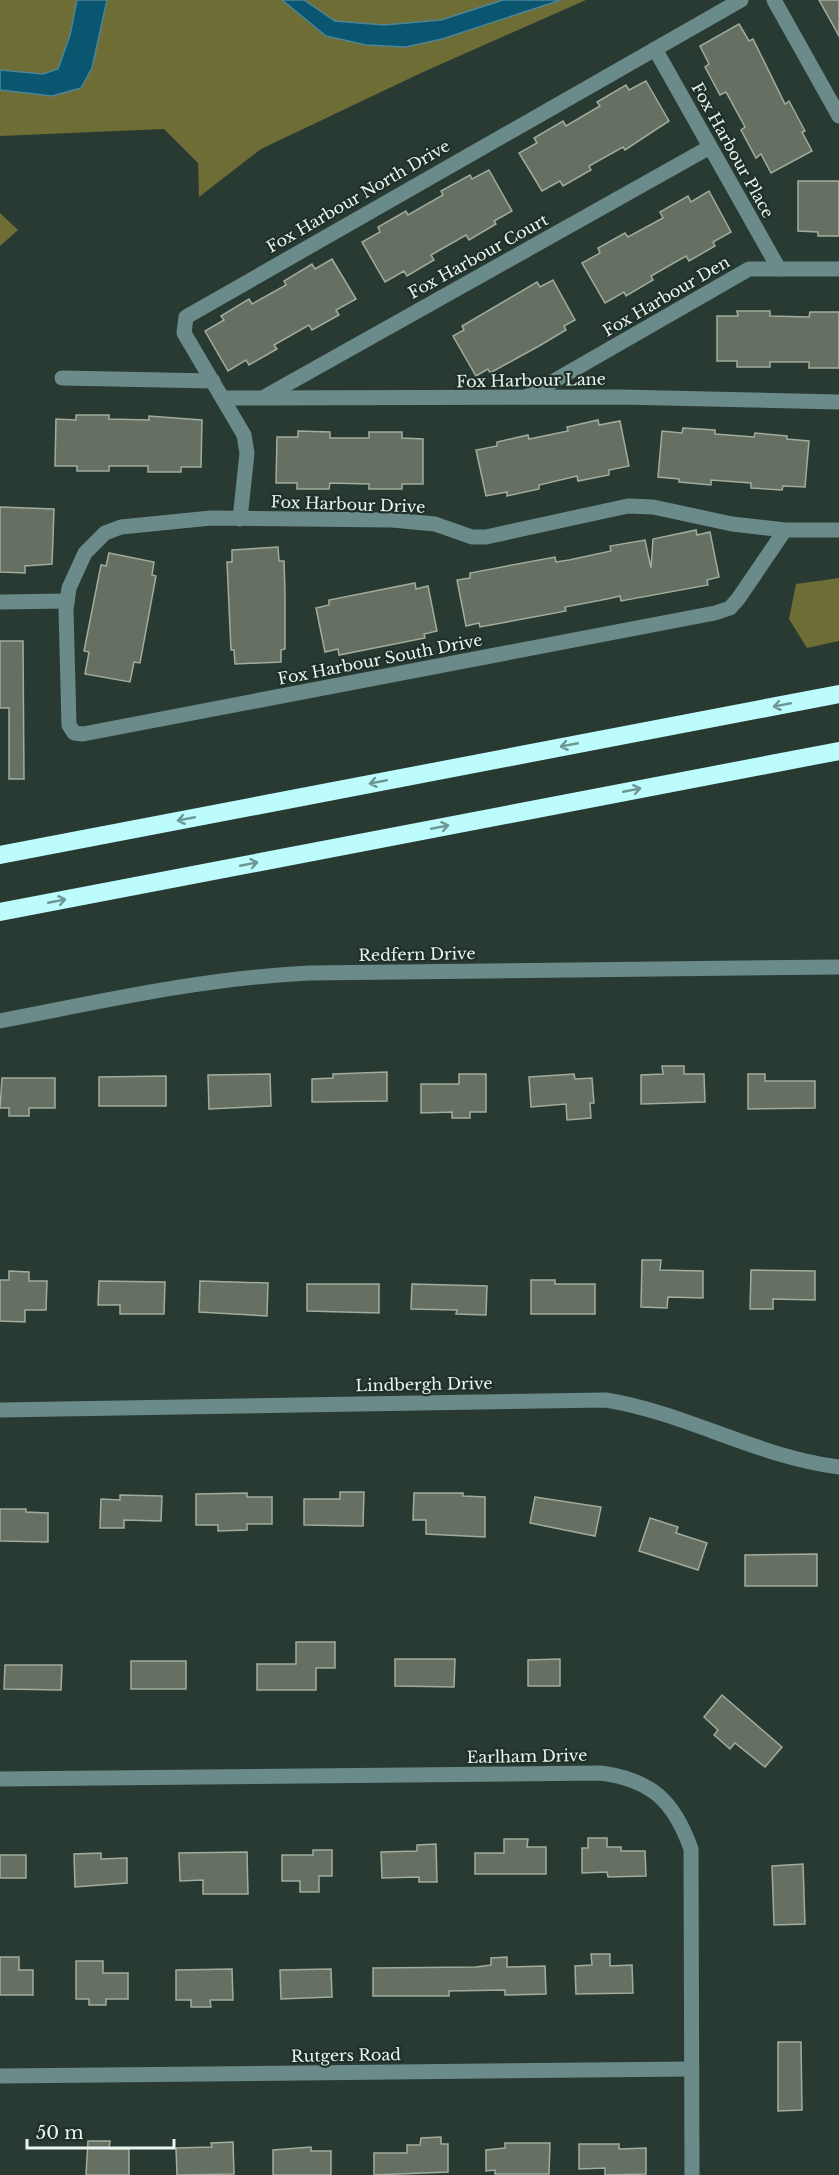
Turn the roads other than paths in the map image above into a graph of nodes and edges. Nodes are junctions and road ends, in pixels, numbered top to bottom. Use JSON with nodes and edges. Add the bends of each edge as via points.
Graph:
{"nodes":[{"id":1,"x":741,"y":0,"type":"edge"},
{"id":2,"x":774,"y":0,"type":"edge"},
{"id":3,"x":655,"y":49,"type":"junction"},
{"id":4,"x":839,"y":116,"type":"edge"},
{"id":5,"x":710,"y":147,"type":"junction"},
{"id":6,"x":779,"y":269,"type":"junction"},
{"id":7,"x":839,"y":270,"type":"edge"},
{"id":8,"x":62,"y":378,"type":"dead end"},
{"id":9,"x":213,"y":381,"type":"junction"},
{"id":10,"x":263,"y":397,"type":"junction"},
{"id":11,"x":223,"y":398,"type":"junction"},
{"id":12,"x":523,"y":398,"type":"junction"},
{"id":13,"x":839,"y":402,"type":"edge"},
{"id":14,"x":240,"y":519,"type":"junction"},
{"id":15,"x":785,"y":530,"type":"junction"},
{"id":16,"x":839,"y":530,"type":"edge"},
{"id":17,"x":67,"y":601,"type":"junction"},
{"id":18,"x":0,"y":602,"type":"edge"},
{"id":19,"x":839,"y":694,"type":"edge"},
{"id":20,"x":839,"y":751,"type":"edge"},
{"id":21,"x":0,"y":855,"type":"edge"},
{"id":22,"x":0,"y":912,"type":"edge"},
{"id":23,"x":839,"y":968,"type":"edge"},
{"id":24,"x":0,"y":1021,"type":"edge"},
{"id":25,"x":0,"y":1410,"type":"edge"},
{"id":26,"x":839,"y":1467,"type":"edge"},
{"id":27,"x":0,"y":1779,"type":"edge"},
{"id":28,"x":692,"y":2069,"type":"junction"},
{"id":29,"x":0,"y":2076,"type":"edge"},
{"id":30,"x":692,"y":2175,"type":"edge"}],
"edges":[{"from":1,"to":3,"type":"street","name":"Fox Harbour North Drive"},
{"from":2,"to":4,"type":"street"},
{"from":3,"to":5,"type":"street","name":"Fox Harbour Place"},
{"from":3,"to":9,"type":"street","name":"Fox Harbour North Drive","via":[[191,311],[184,320],[184,333]]},
{"from":5,"to":6,"type":"street","name":"Fox Harbour Place"},
{"from":5,"to":10,"type":"street","name":"Fox Harbour Court"},
{"from":6,"to":7,"type":"street","name":"Fox Harbour Den"},
{"from":6,"to":12,"type":"street","name":"Fox Harbour Den","via":[[749,269]]},
{"from":8,"to":9,"type":"street"},
{"from":9,"to":11,"type":"street","name":"Fox Harbour North Drive"},
{"from":10,"to":11,"type":"street","name":"Fox Harbour Lane"},
{"from":10,"to":12,"type":"street","name":"Fox Harbour Lane"},
{"from":11,"to":14,"type":"street","name":"Fox Harbour North Drive","via":[[238,421],[246,446]]},
{"from":12,"to":13,"type":"street","name":"Fox Harbour Lane"},
{"from":14,"to":15,"type":"street","name":"Fox Harbour Drive","via":[[392,520],[435,524],[472,537],[486,537],[628,506]]},
{"from":14,"to":17,"type":"street","name":"Fox Harbour Drive","via":[[121,527],[105,533],[85,553],[73,576]]},
{"from":15,"to":16,"type":"street","name":"Fox Harbour Drive"},
{"from":15,"to":17,"type":"street","name":"Fox Harbour South Drive","via":[[741,596],[730,608],[715,613],[83,734],[74,733],[68,721]]},
{"from":17,"to":18,"type":"street"},
{"from":19,"to":21,"type":"highway","one_way":true},
{"from":22,"to":20,"type":"highway","one_way":true},
{"from":23,"to":24,"type":"street","name":"Redfern Drive","via":[[254,976],[190,984]]},
{"from":25,"to":26,"type":"street","name":"Lindbergh Drive","via":[[606,1400],[657,1410],[772,1452]]},
{"from":27,"to":28,"type":"street","name":"Earlham Drive","via":[[601,1773],[628,1777],[666,1802],[682,1824],[691,1849]]},
{"from":28,"to":29,"type":"street","name":"Rutgers Road"},
{"from":28,"to":30,"type":"street","name":"Earlham Drive"}]}
